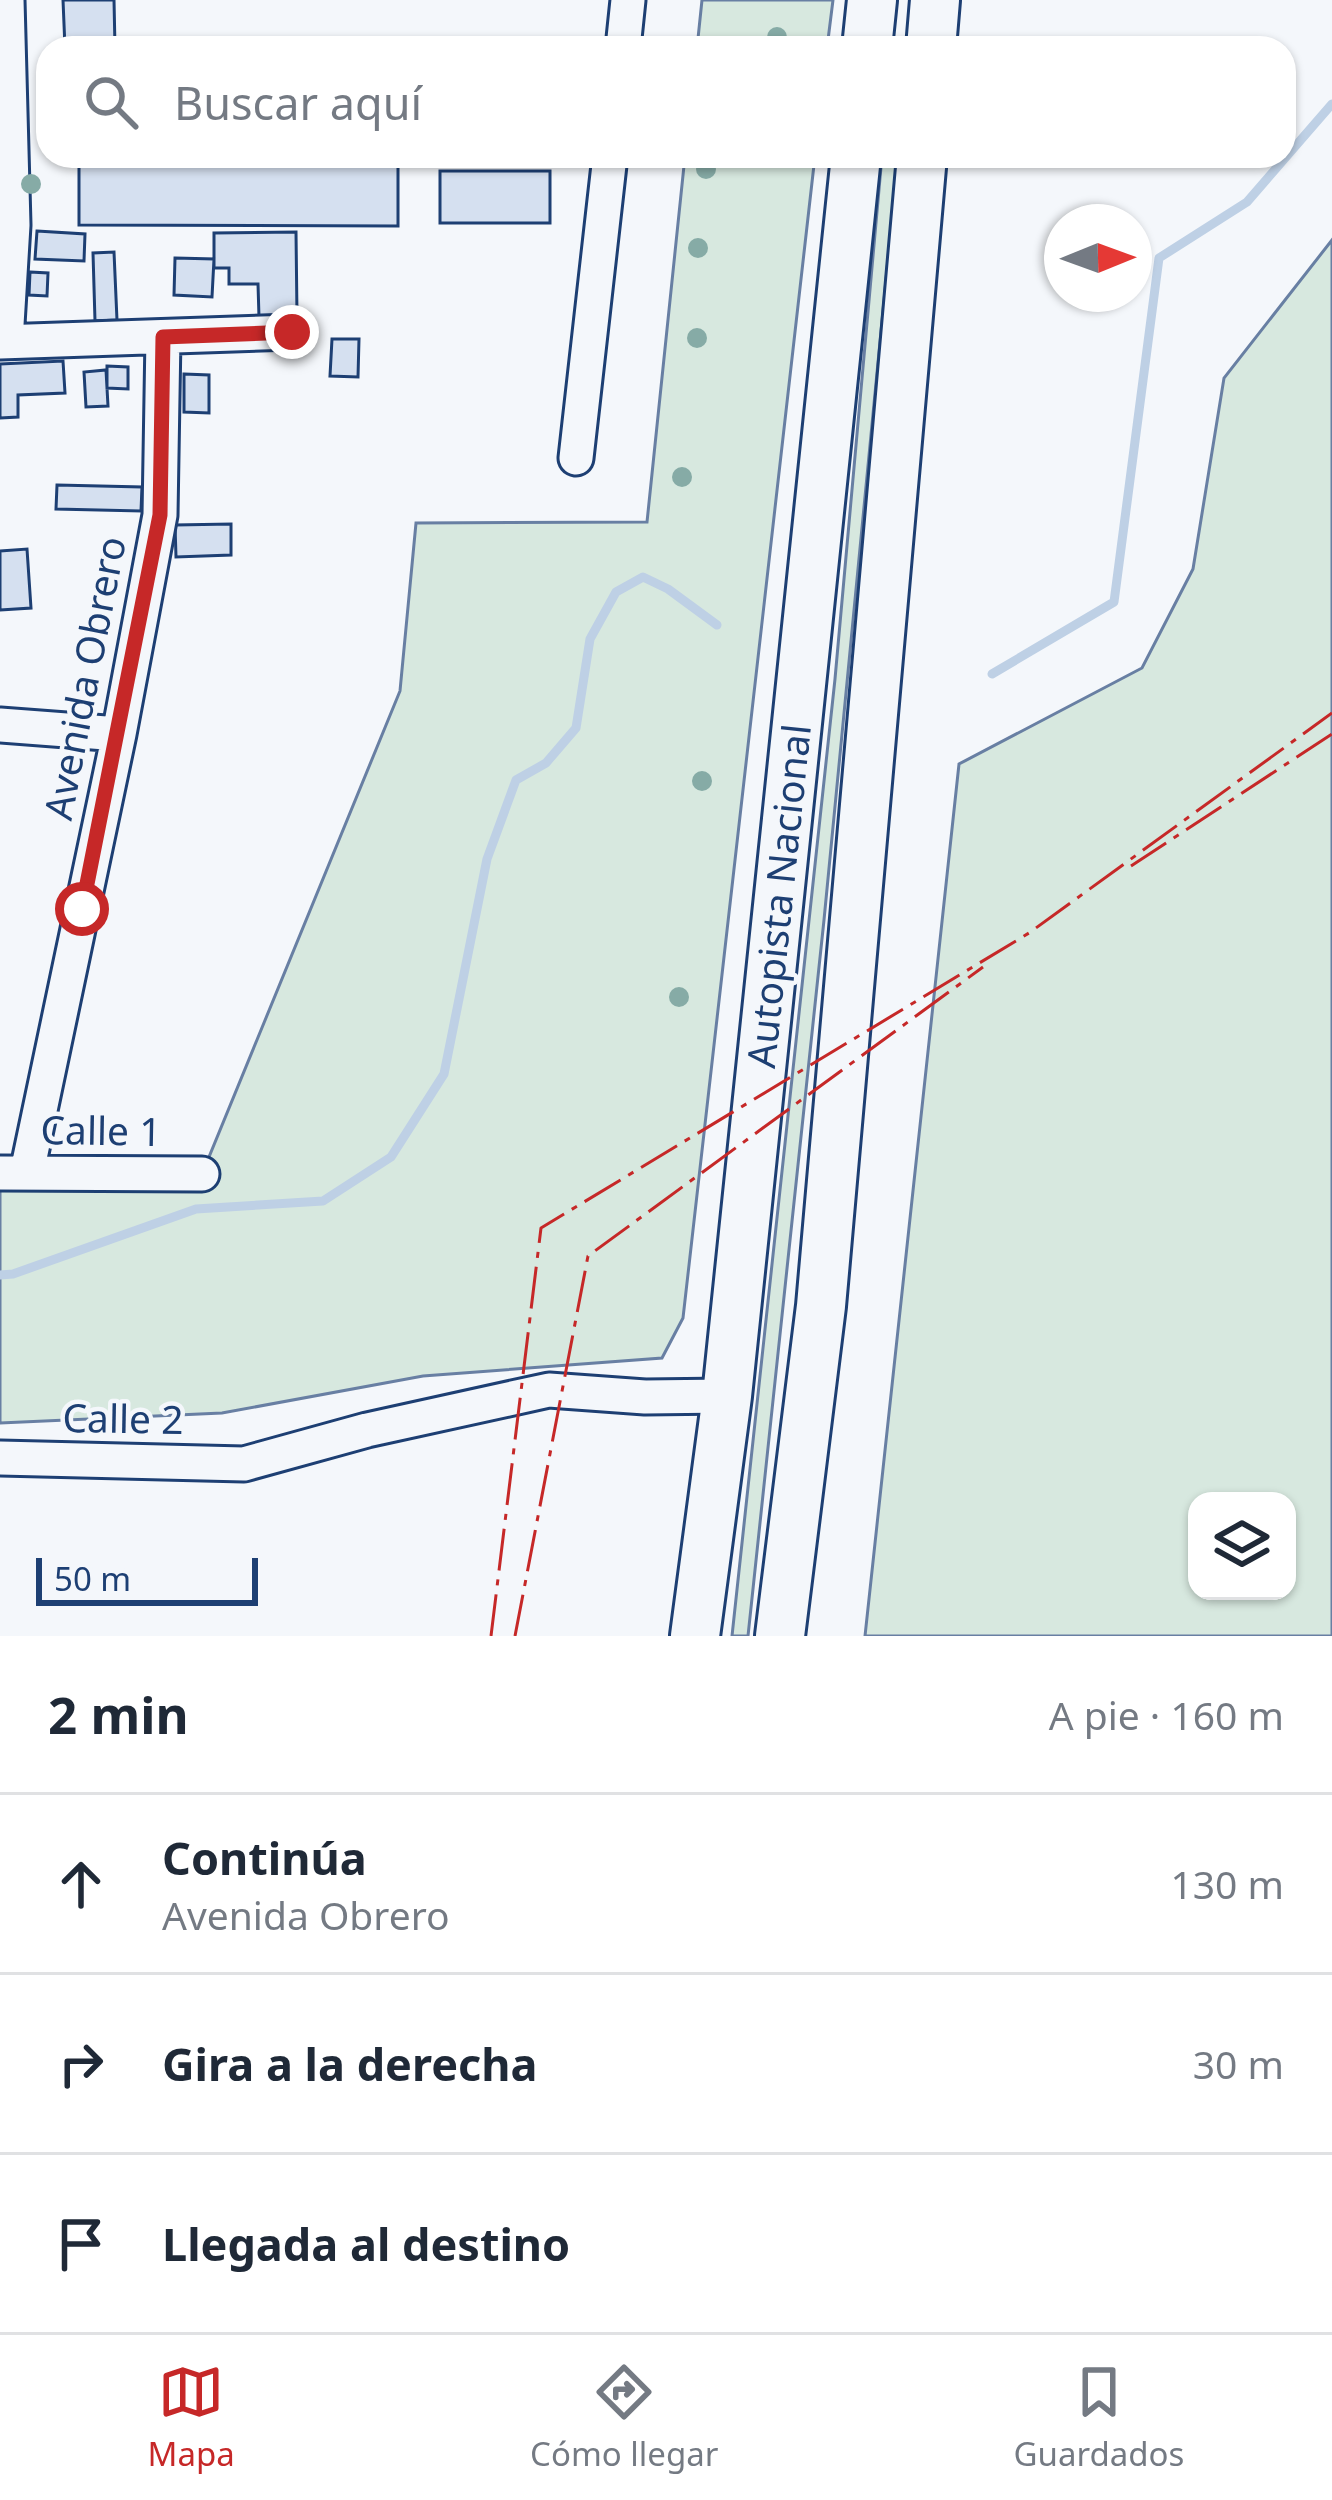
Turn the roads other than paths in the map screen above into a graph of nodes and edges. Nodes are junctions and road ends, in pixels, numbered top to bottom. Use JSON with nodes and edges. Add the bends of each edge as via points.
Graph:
{"nodes":[{"id":1,"x":7,"y":0,"type":"edge"},
{"id":2,"x":628,"y":0,"type":"edge"},
{"id":3,"x":624,"y":36,"type":"edge"},
{"id":4,"x":609,"y":168,"type":"edge"},
{"id":5,"x":855,"y":168,"type":"edge"},
{"id":6,"x":921,"y":168,"type":"edge"},
{"id":7,"x":292,"y":332,"type":"dead end"},
{"id":8,"x":163,"y":337,"type":"junction"},
{"id":9,"x":3,"y":341,"type":"edge"},
{"id":10,"x":576,"y":458,"type":"dead end"},
{"id":11,"x":0,"y":725,"type":"edge"},
{"id":12,"x":119,"y":734,"type":"junction"},
{"id":13,"x":13,"y":1173,"type":"edge"},
{"id":14,"x":202,"y":1174,"type":"dead end"},
{"id":15,"x":727,"y":1396,"type":"junction"},
{"id":16,"x":0,"y":1458,"type":"edge"},
{"id":17,"x":695,"y":1636,"type":"edge"},
{"id":18,"x":780,"y":1636,"type":"edge"}],
"edges":[{"from":1,"to":9,"type":"street","via":[[13,224]]},
{"from":2,"to":3,"type":"street"},
{"from":4,"to":10,"type":"street"},
{"from":5,"to":15,"type":"highway","name":"Autopista Nacional"},
{"from":6,"to":18,"type":"highway","name":"Autopista Nacional","via":[[821,1306]]},
{"from":7,"to":8,"type":"street"},
{"from":8,"to":9,"type":"street"},
{"from":8,"to":12,"type":"street","name":"Avenida Obrero","via":[[160,515]]},
{"from":11,"to":12,"type":"street"},
{"from":12,"to":13,"type":"street","name":"Avenida Obrero"},
{"from":13,"to":14,"type":"street","name":"Calle 1"},
{"from":15,"to":16,"type":"street","name":"Calle 2","via":[[549,1390],[244,1464]]},
{"from":15,"to":17,"type":"highway","name":"Autopista Nacional"}]}
